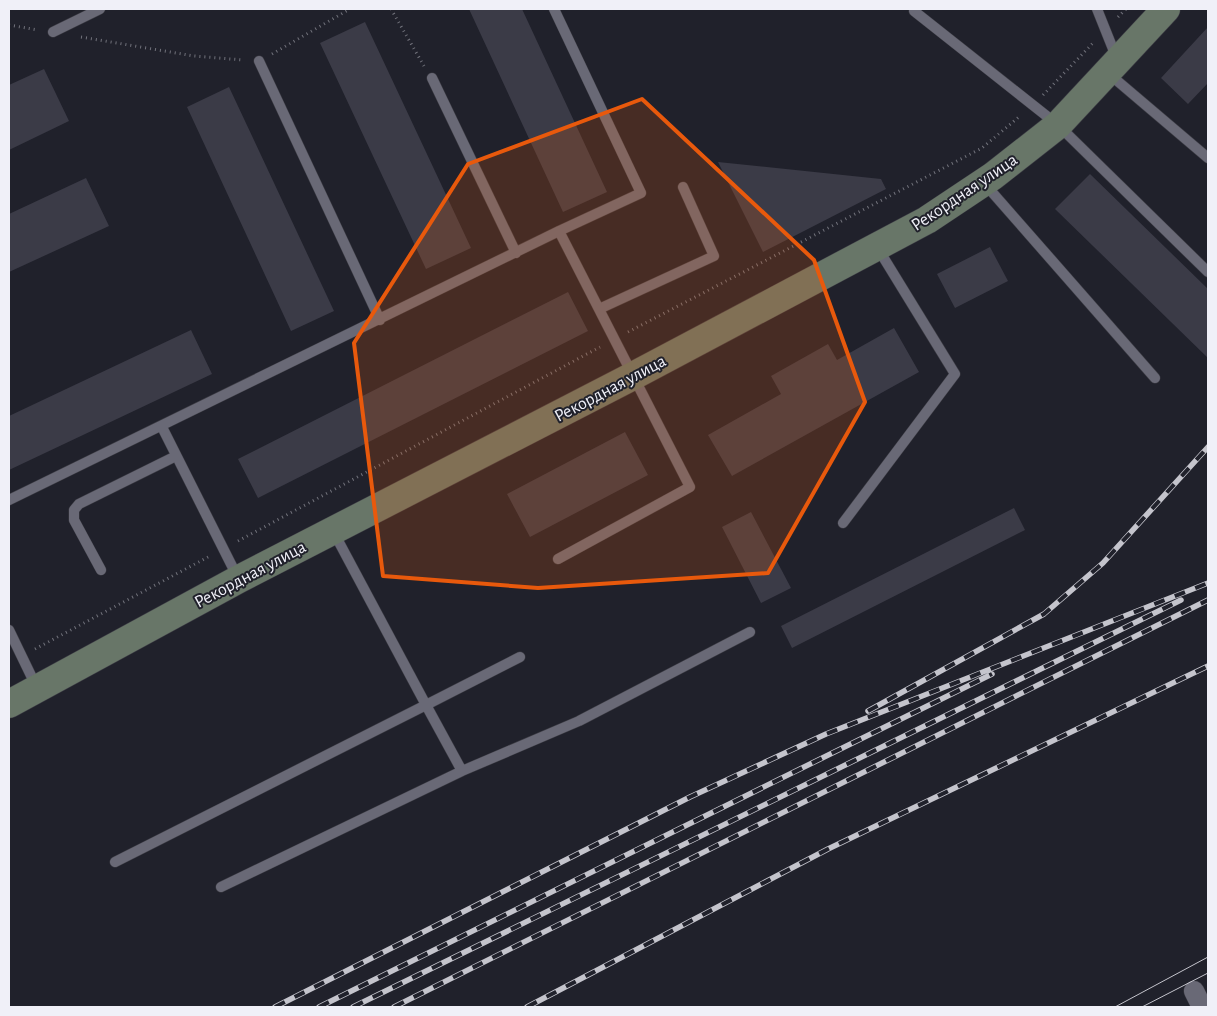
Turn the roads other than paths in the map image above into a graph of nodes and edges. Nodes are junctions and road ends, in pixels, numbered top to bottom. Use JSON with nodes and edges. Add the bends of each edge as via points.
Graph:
{"nodes":[{"id":1,"x":100,"y":9,"type":"edge"},
{"id":2,"x":554,"y":9,"type":"edge"},
{"id":3,"x":1098,"y":9,"type":"edge"},
{"id":4,"x":1166,"y":9,"type":"edge"},
{"id":5,"x":914,"y":12,"type":"dead end"},
{"id":6,"x":53,"y":32,"type":"road end"},
{"id":7,"x":259,"y":61,"type":"road end"},
{"id":8,"x":1112,"y":67,"type":"junction"},
{"id":9,"x":432,"y":78,"type":"road end"},
{"id":10,"x":1058,"y":125,"type":"junction"},
{"id":11,"x":1208,"y":158,"type":"edge"},
{"id":12,"x":984,"y":182,"type":"junction"},
{"id":13,"x":682,"y":187,"type":"dead end"},
{"id":14,"x":560,"y":232,"type":"junction"},
{"id":15,"x":876,"y":246,"type":"junction"},
{"id":16,"x":516,"y":253,"type":"junction"},
{"id":17,"x":1208,"y":272,"type":"edge"},
{"id":18,"x":599,"y":309,"type":"junction"},
{"id":19,"x":380,"y":320,"type":"junction"},
{"id":20,"x":633,"y":376,"type":"junction"},
{"id":21,"x":1155,"y":378,"type":"dead end"},
{"id":22,"x":162,"y":427,"type":"junction"},
{"id":23,"x":176,"y":456,"type":"junction"},
{"id":24,"x":9,"y":500,"type":"edge"},
{"id":25,"x":843,"y":523,"type":"dead end"},
{"id":26,"x":333,"y":531,"type":"junction"},
{"id":27,"x":558,"y":558,"type":"dead end"},
{"id":28,"x":101,"y":570,"type":"dead end"},
{"id":29,"x":239,"y":579,"type":"junction"},
{"id":30,"x":9,"y":630,"type":"edge"},
{"id":31,"x":750,"y":632,"type":"dead end"},
{"id":32,"x":520,"y":657,"type":"dead end"},
{"id":33,"x":38,"y":688,"type":"junction"},
{"id":34,"x":9,"y":704,"type":"edge"},
{"id":35,"x":426,"y":705,"type":"junction"},
{"id":36,"x":462,"y":771,"type":"junction"},
{"id":37,"x":115,"y":862,"type":"dead end"},
{"id":38,"x":221,"y":887,"type":"dead end"}],
"edges":[{"from":1,"to":6,"type":"lane"},
{"from":2,"to":14,"type":"lane","via":[[641,193]]},
{"from":3,"to":8,"type":"lane","via":[[1106,30]]},
{"from":4,"to":8,"type":"main road","name":"Рекордная улица"},
{"from":5,"to":10,"type":"lane"},
{"from":7,"to":19,"type":"lane"},
{"from":8,"to":10,"type":"main road","name":"Рекордная улица"},
{"from":8,"to":11,"type":"lane"},
{"from":9,"to":16,"type":"lane"},
{"from":10,"to":12,"type":"main road","name":"Рекордная улица"},
{"from":10,"to":17,"type":"lane"},
{"from":12,"to":15,"type":"main road","name":"Рекордная улица","via":[[927,220]]},
{"from":12,"to":21,"type":"lane"},
{"from":13,"to":18,"type":"lane","via":[[714,256]]},
{"from":14,"to":16,"type":"lane"},
{"from":14,"to":18,"type":"lane"},
{"from":15,"to":20,"type":"main road","name":"Рекордная улица"},
{"from":15,"to":25,"type":"lane","via":[[955,374]]},
{"from":16,"to":19,"type":"lane"},
{"from":18,"to":20,"type":"lane"},
{"from":19,"to":22,"type":"lane"},
{"from":20,"to":26,"type":"main road","name":"Рекордная улица"},
{"from":20,"to":27,"type":"lane","via":[[690,487]]},
{"from":22,"to":23,"type":"lane"},
{"from":22,"to":24,"type":"lane"},
{"from":23,"to":28,"type":"lane","via":[[79,504],[74,510],[74,520]]},
{"from":23,"to":29,"type":"lane"},
{"from":26,"to":29,"type":"main road","name":"Рекордная улица"},
{"from":26,"to":35,"type":"lane"},
{"from":29,"to":33,"type":"main road","name":"Рекордная улица"},
{"from":30,"to":33,"type":"lane"},
{"from":31,"to":36,"type":"lane","via":[[579,721]]},
{"from":32,"to":35,"type":"lane"},
{"from":33,"to":34,"type":"main road","name":"Рекордная улица"},
{"from":35,"to":36,"type":"lane"},
{"from":35,"to":37,"type":"lane"},
{"from":36,"to":38,"type":"lane"}]}
